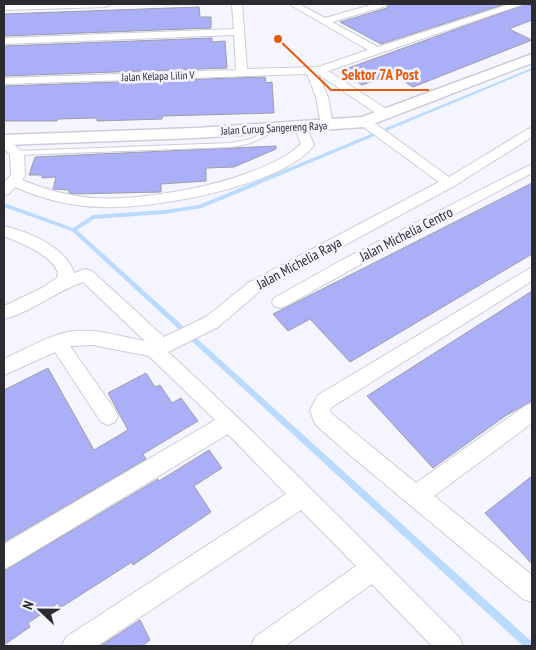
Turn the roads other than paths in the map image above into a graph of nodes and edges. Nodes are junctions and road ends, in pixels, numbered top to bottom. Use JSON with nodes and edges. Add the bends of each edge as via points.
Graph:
{"nodes":[{"id":1,"x":106,"y":4,"type":"edge"},
{"id":2,"x":237,"y":4,"type":"edge"},
{"id":3,"x":293,"y":4,"type":"edge"},
{"id":4,"x":383,"y":4,"type":"edge"},
{"id":5,"x":519,"y":4,"type":"edge"},
{"id":6,"x":4,"y":7,"type":"edge"},
{"id":7,"x":324,"y":21,"type":"junction"},
{"id":8,"x":240,"y":32,"type":"junction"},
{"id":9,"x":4,"y":41,"type":"edge"},
{"id":10,"x":375,"y":50,"type":"junction"},
{"id":11,"x":532,"y":58,"type":"edge"},
{"id":12,"x":315,"y":70,"type":"junction"},
{"id":13,"x":242,"y":73,"type":"junction"},
{"id":14,"x":4,"y":81,"type":"edge"},
{"id":15,"x":387,"y":115,"type":"junction"},
{"id":16,"x":327,"y":125,"type":"junction"},
{"id":17,"x":368,"y":125,"type":"junction"},
{"id":18,"x":300,"y":126,"type":"junction"},
{"id":19,"x":273,"y":128,"type":"junction"},
{"id":20,"x":532,"y":132,"type":"edge"},
{"id":21,"x":4,"y":142,"type":"edge"},
{"id":22,"x":17,"y":154,"type":"junction"},
{"id":23,"x":532,"y":168,"type":"edge"},
{"id":24,"x":449,"y":183,"type":"junction"},
{"id":25,"x":8,"y":188,"type":"edge"},
{"id":26,"x":4,"y":232,"type":"edge"},
{"id":27,"x":532,"y":273,"type":"edge"},
{"id":28,"x":64,"y":282,"type":"junction"},
{"id":29,"x":280,"y":302,"type":"dead end"},
{"id":30,"x":4,"y":313,"type":"edge"},
{"id":31,"x":58,"y":343,"type":"junction"},
{"id":32,"x":161,"y":346,"type":"junction"},
{"id":33,"x":4,"y":367,"type":"edge"},
{"id":34,"x":532,"y":412,"type":"edge"},
{"id":35,"x":108,"y":416,"type":"dead end"},
{"id":36,"x":230,"y":422,"type":"junction"},
{"id":37,"x":303,"y":496,"type":"junction"},
{"id":38,"x":416,"y":496,"type":"junction"},
{"id":39,"x":4,"y":558,"type":"edge"},
{"id":40,"x":374,"y":568,"type":"junction"},
{"id":41,"x":532,"y":590,"type":"edge"},
{"id":42,"x":75,"y":646,"type":"edge"},
{"id":43,"x":264,"y":646,"type":"edge"},
{"id":44,"x":450,"y":646,"type":"edge"}],
"edges":[{"from":1,"to":6,"type":"street"},
{"from":2,"to":8,"type":"street"},
{"from":3,"to":7,"type":"street"},
{"from":4,"to":7,"type":"street"},
{"from":5,"to":10,"type":"street","name":"Jalan Kelapa Lilin V"},
{"from":7,"to":10,"type":"street"},
{"from":8,"to":9,"type":"street"},
{"from":8,"to":13,"type":"street"},
{"from":10,"to":12,"type":"street","name":"Jalan Kelapa Lilin V"},
{"from":11,"to":15,"type":"main road","name":"Jalan Curug Sangereng Raya"},
{"from":12,"to":13,"type":"street","name":"Jalan Kelapa Lilin V"},
{"from":12,"to":15,"type":"street"},
{"from":12,"to":16,"type":"street"},
{"from":13,"to":14,"type":"street","name":"Jalan Kelapa Lilin V"},
{"from":15,"to":17,"type":"main road","name":"Jalan Curug Sangereng Raya"},
{"from":16,"to":17,"type":"main road","name":"Jalan Curug Sangereng Raya"},
{"from":16,"to":18,"type":"main road","name":"Jalan Curug Sangereng Raya"},
{"from":17,"to":24,"type":"street"},
{"from":18,"to":19,"type":"main road","name":"Jalan Curug Sangereng Raya"},
{"from":18,"to":25,"type":"street","via":[[308,145],[304,151],[287,163],[224,186],[174,196],[102,203]]},
{"from":19,"to":21,"type":"main road","name":"Jalan Curug Sangereng Raya"},
{"from":19,"to":22,"type":"lane","via":[[248,143],[240,144]]},
{"from":20,"to":24,"type":"street","name":"Jalan Michelia Raya"},
{"from":21,"to":22,"type":"street"},
{"from":22,"to":25,"type":"street","via":[[18,176]]},
{"from":23,"to":29,"type":"street","name":"Jalan Michelia Centro"},
{"from":24,"to":32,"type":"street","name":"Jalan Michelia Raya","via":[[254,287],[212,322]]},
{"from":26,"to":28,"type":"street","via":[[32,242],[57,258],[66,271]]},
{"from":27,"to":38,"type":"street","via":[[325,401],[320,410],[322,418]]},
{"from":28,"to":30,"type":"street"},
{"from":28,"to":32,"type":"street","via":[[86,275]]},
{"from":31,"to":32,"type":"street","via":[[74,338],[93,338]]},
{"from":31,"to":33,"type":"street"},
{"from":31,"to":35,"type":"street"},
{"from":32,"to":36,"type":"street"},
{"from":34,"to":38,"type":"street"},
{"from":36,"to":37,"type":"street"},
{"from":36,"to":39,"type":"street"},
{"from":37,"to":40,"type":"street"},
{"from":37,"to":42,"type":"street"},
{"from":38,"to":41,"type":"street"},
{"from":40,"to":43,"type":"street"},
{"from":40,"to":44,"type":"street"}]}
